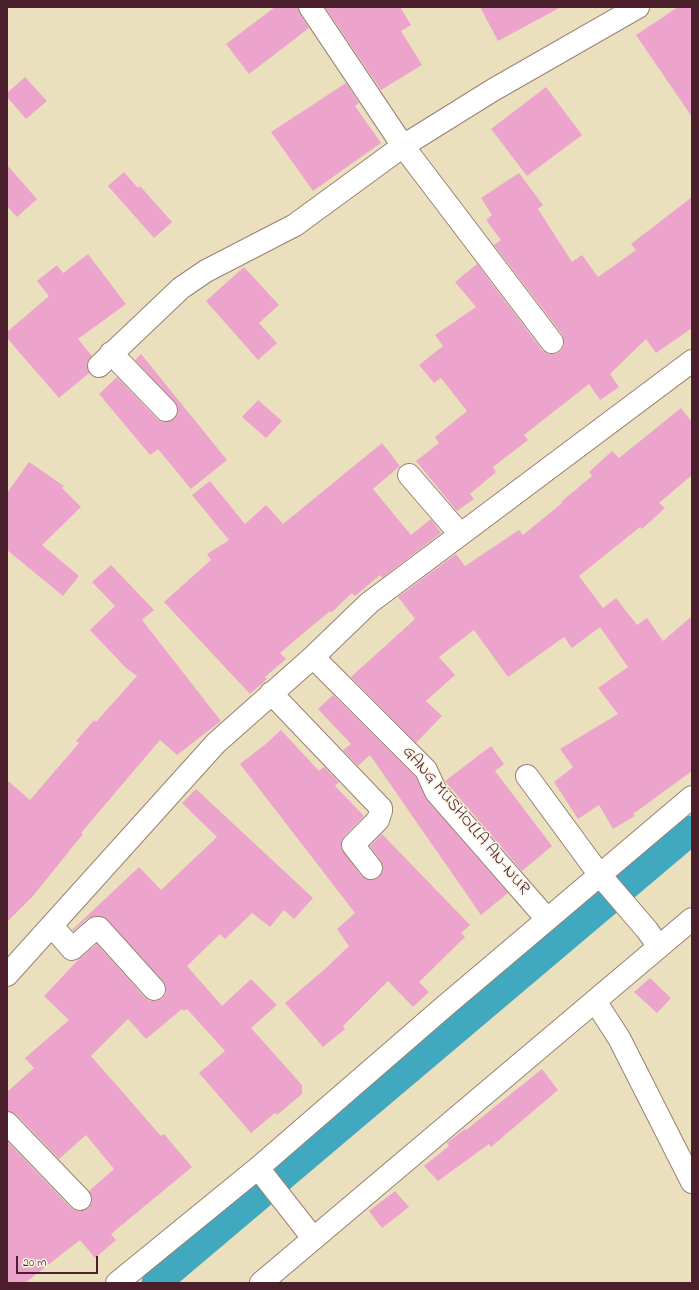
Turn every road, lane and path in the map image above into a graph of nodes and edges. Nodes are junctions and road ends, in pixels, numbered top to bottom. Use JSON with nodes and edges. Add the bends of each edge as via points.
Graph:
{"nodes":[{"id":1,"x":310,"y":7,"type":"edge"},
{"id":2,"x":638,"y":7,"type":"edge"},
{"id":3,"x":403,"y":146,"type":"junction"},
{"id":4,"x":552,"y":342,"type":"dead end"},
{"id":5,"x":692,"y":361,"type":"edge"},
{"id":6,"x":166,"y":410,"type":"dead end"},
{"id":7,"x":409,"y":475,"type":"dead end"},
{"id":8,"x":460,"y":534,"type":"junction"},
{"id":9,"x":313,"y":657,"type":"junction"},
{"id":10,"x":271,"y":692,"type":"junction"},
{"id":11,"x":527,"y":776,"type":"dead end"},
{"id":12,"x":692,"y":797,"type":"edge"},
{"id":13,"x":371,"y":868,"type":"dead end"},
{"id":14,"x":603,"y":878,"type":"junction"},
{"id":15,"x":547,"y":919,"type":"junction"},
{"id":16,"x":692,"y":919,"type":"edge"},
{"id":17,"x":52,"y":926,"type":"junction"},
{"id":18,"x":653,"y":938,"type":"junction"},
{"id":19,"x":7,"y":975,"type":"edge"},
{"id":20,"x":154,"y":989,"type":"dead end"},
{"id":21,"x":595,"y":1001,"type":"junction"},
{"id":22,"x":7,"y":1123,"type":"edge"},
{"id":23,"x":260,"y":1170,"type":"junction"},
{"id":24,"x":692,"y":1182,"type":"edge"},
{"id":25,"x":80,"y":1199,"type":"dead end"},
{"id":26,"x":313,"y":1238,"type":"junction"},
{"id":27,"x":117,"y":1283,"type":"edge"},
{"id":28,"x":261,"y":1283,"type":"edge"}],
"edges":[{"from":1,"to":3,"type":"street"},
{"from":2,"to":3,"type":"street","via":[[493,90]]},
{"from":3,"to":4,"type":"street"},
{"from":3,"to":6,"type":"street","via":[[295,225],[228,258],[181,288],[105,359]]},
{"from":5,"to":8,"type":"street"},
{"from":7,"to":8,"type":"street"},
{"from":8,"to":9,"type":"street","via":[[369,603]]},
{"from":9,"to":10,"type":"street"},
{"from":9,"to":15,"type":"street","name":"GANG MUSHOLLA AN-NUR","via":[[426,770],[436,792]]},
{"from":10,"to":13,"type":"street","via":[[381,808],[378,820],[353,845]]},
{"from":10,"to":17,"type":"street","via":[[216,743]]},
{"from":11,"to":14,"type":"street"},
{"from":12,"to":14,"type":"street"},
{"from":14,"to":15,"type":"street"},
{"from":14,"to":18,"type":"street"},
{"from":15,"to":23,"type":"street"},
{"from":16,"to":18,"type":"street"},
{"from":17,"to":19,"type":"street"},
{"from":17,"to":20,"type":"street","via":[[72,949],[99,928]]},
{"from":18,"to":21,"type":"street"},
{"from":21,"to":24,"type":"street","via":[[619,1038]]},
{"from":21,"to":26,"type":"street"},
{"from":22,"to":25,"type":"street"},
{"from":23,"to":26,"type":"street"},
{"from":23,"to":27,"type":"street"},
{"from":26,"to":28,"type":"street"}]}
